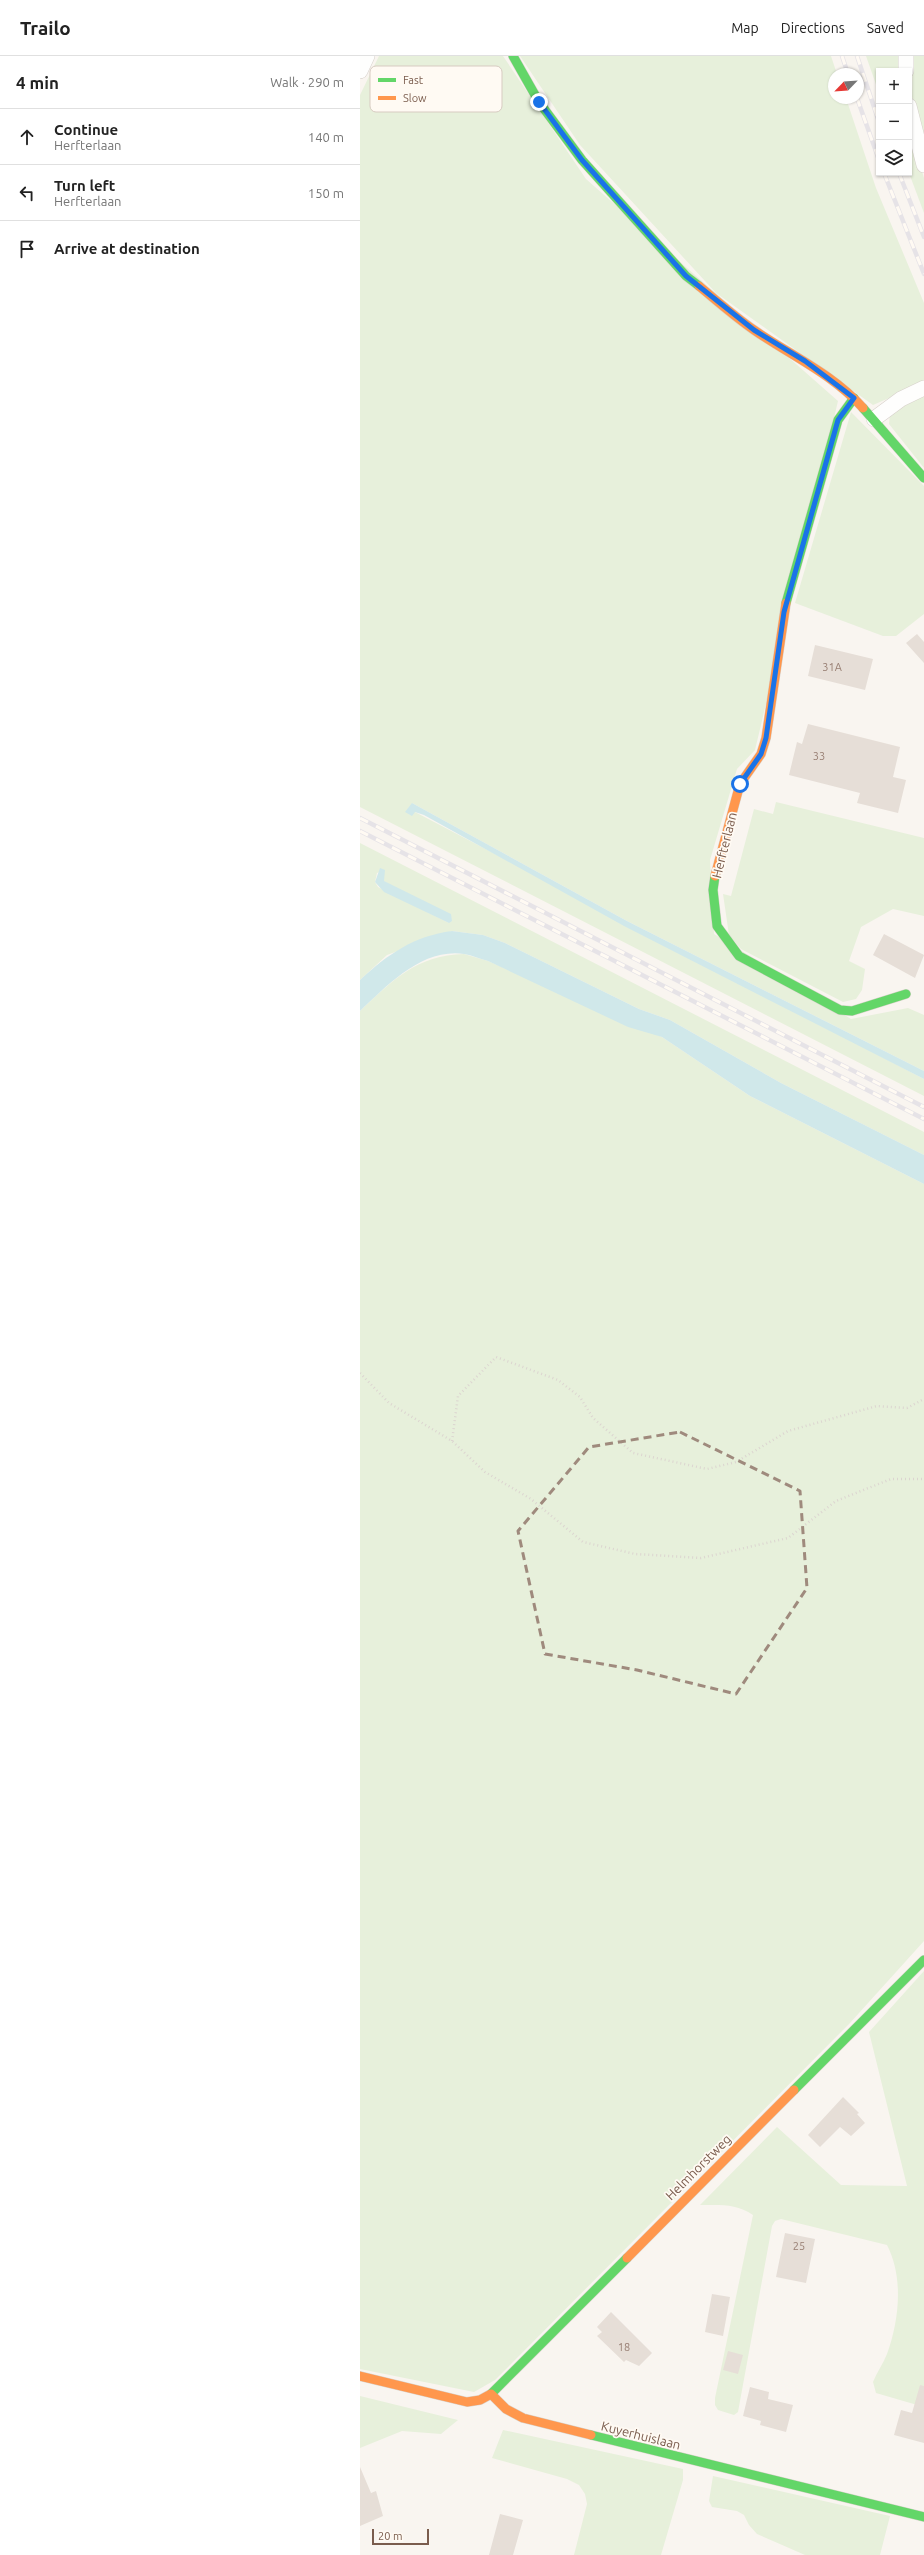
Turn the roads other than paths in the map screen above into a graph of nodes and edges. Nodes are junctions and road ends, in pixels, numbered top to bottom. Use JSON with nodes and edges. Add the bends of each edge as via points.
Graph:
{"nodes":[{"id":1,"x":367,"y":56,"type":"edge"},
{"id":2,"x":513,"y":56,"type":"edge"},
{"id":3,"x":906,"y":56,"type":"edge"},
{"id":4,"x":906,"y":68,"type":"edge"},
{"id":5,"x":360,"y":71,"type":"edge"},
{"id":6,"x":912,"y":118,"type":"edge"},
{"id":7,"x":924,"y":164,"type":"edge"},
{"id":8,"x":924,"y":388,"type":"edge"},
{"id":9,"x":854,"y":398,"type":"junction"},
{"id":10,"x":874,"y":419,"type":"junction"},
{"id":11,"x":924,"y":478,"type":"edge"},
{"id":12,"x":906,"y":994,"type":"dead end"},
{"id":13,"x":924,"y":1960,"type":"edge"},
{"id":14,"x":360,"y":2376,"type":"edge"},
{"id":15,"x":491,"y":2394,"type":"junction"},
{"id":16,"x":924,"y":2517,"type":"edge"}],
"edges":[{"from":1,"to":5,"type":"street"},
{"from":2,"to":9,"type":"street","via":[[539,102],[582,160],[686,276],[754,330],[811,365]]},
{"from":3,"to":4,"type":"street"},
{"from":6,"to":7,"type":"street"},
{"from":8,"to":10,"type":"street","via":[[901,399]]},
{"from":9,"to":10,"type":"street"},
{"from":9,"to":12,"type":"street","name":"Herfterlaan","via":[[838,420],[784,612],[766,738],[761,754],[740,784],[716,868],[713,905],[717,926],[739,956],[840,1010],[852,1011]]},
{"from":10,"to":11,"type":"street"},
{"from":13,"to":15,"type":"street","name":"Helmhorstweg"},
{"from":14,"to":15,"type":"street","via":[[467,2402],[480,2400]]},
{"from":15,"to":16,"type":"street","name":"Kuyerhuislaan","via":[[506,2409],[523,2418]]}]}
